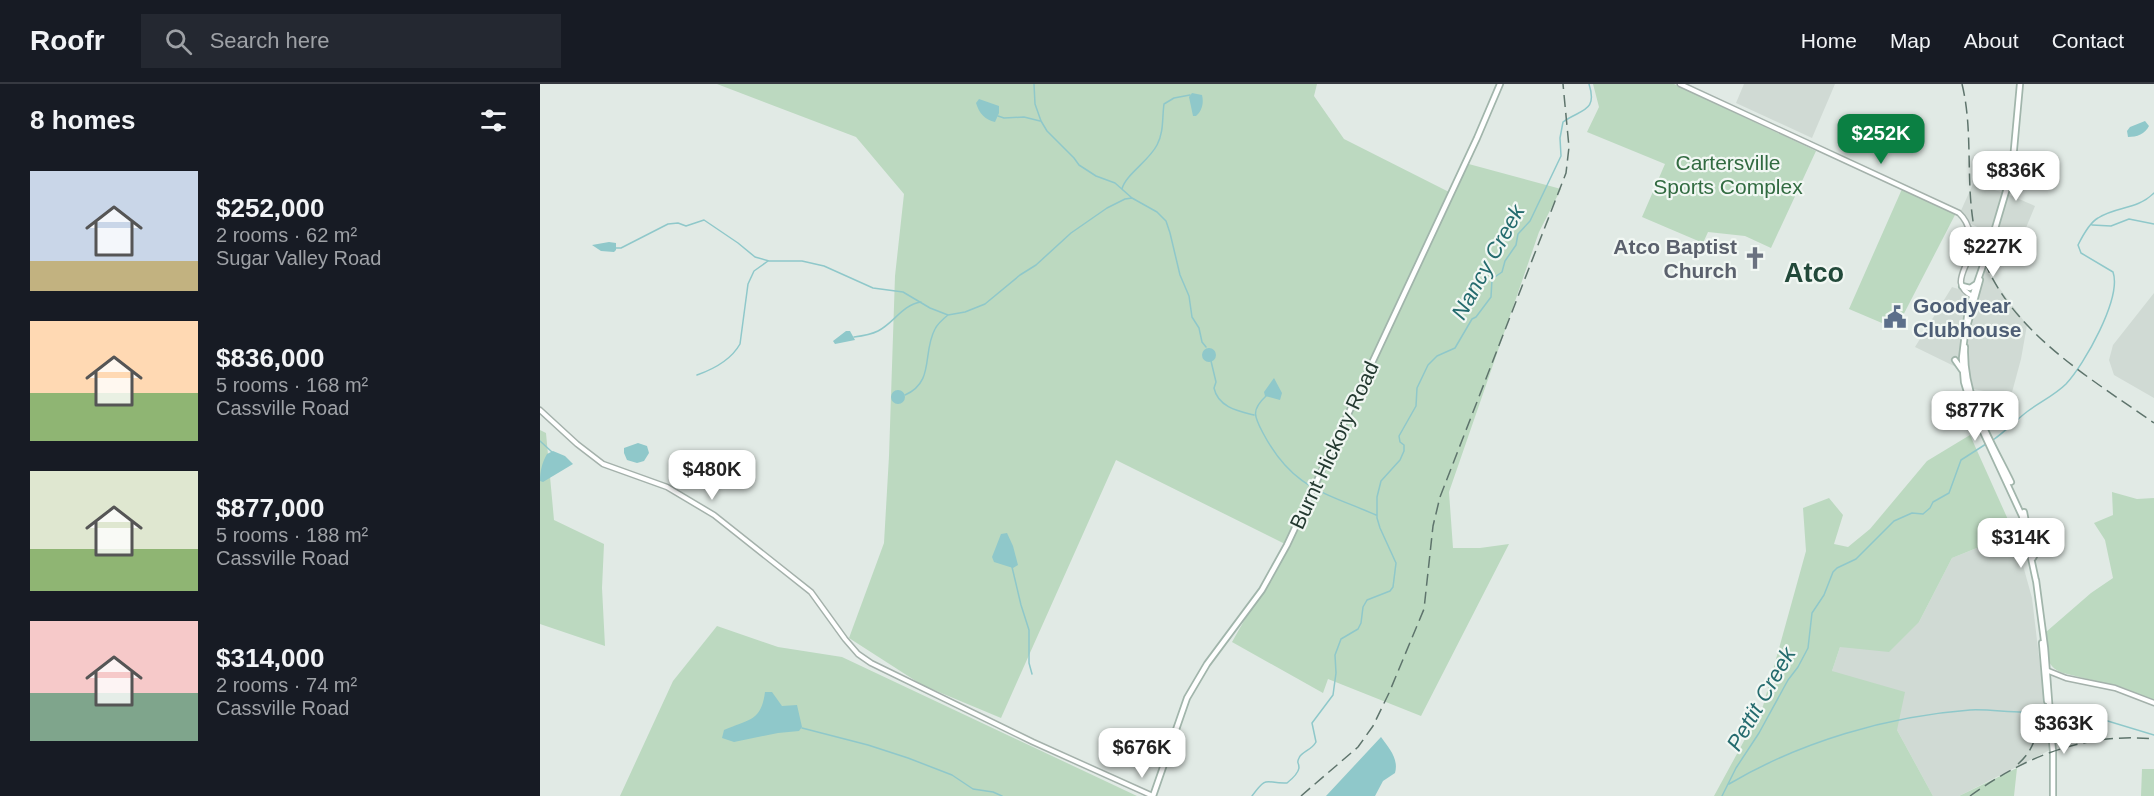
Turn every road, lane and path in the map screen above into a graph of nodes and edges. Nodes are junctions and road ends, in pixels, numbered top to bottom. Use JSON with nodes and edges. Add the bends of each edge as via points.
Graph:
{"nodes":[{"id":1,"x":1500,"y":84,"type":"edge"},
{"id":2,"x":1680,"y":84,"type":"edge"},
{"id":3,"x":2020,"y":84,"type":"edge"},
{"id":4,"x":1988,"y":253,"type":"junction"},
{"id":5,"x":1976,"y":284,"type":"junction"},
{"id":6,"x":1962,"y":286,"type":"junction"},
{"id":7,"x":1973,"y":297,"type":"junction"},
{"id":8,"x":1961,"y":354,"type":"junction"},
{"id":9,"x":1962,"y":370,"type":"junction"},
{"id":10,"x":540,"y":410,"type":"edge"},
{"id":11,"x":1978,"y":420,"type":"junction"},
{"id":12,"x":1994,"y":452,"type":"junction"},
{"id":13,"x":2038,"y":549,"type":"dead end"},
{"id":14,"x":2033,"y":558,"type":"junction"},
{"id":15,"x":2036,"y":581,"type":"junction"},
{"id":16,"x":2046,"y":670,"type":"junction"},
{"id":17,"x":2154,"y":704,"type":"edge"},
{"id":18,"x":1154,"y":796,"type":"edge"},
{"id":19,"x":2053,"y":796,"type":"edge"}],
"edges":[{"from":1,"to":18,"type":"main road","name":"Burnt Hickory Road","via":[[1287,545],[1262,590],[1187,698]]},
{"from":2,"to":6,"type":"street","via":[[1961,214],[1971,244],[1961,274]]},
{"from":3,"to":4,"type":"main road","via":[[2016,146]]},
{"from":4,"to":5,"type":"main road"},
{"from":4,"to":7,"type":"main road"},
{"from":5,"to":6,"type":"main road","via":[[1970,288]]},
{"from":5,"to":7,"type":"main road"},
{"from":6,"to":7,"type":"street"},
{"from":7,"to":8,"type":"main road","via":[[1965,319]]},
{"from":7,"to":11,"type":"main road","via":[[1965,363]]},
{"from":8,"to":9,"type":"main road"},
{"from":8,"to":9,"type":"main road","via":[[1954,360]]},
{"from":9,"to":11,"type":"main road","via":[[1967,396]]},
{"from":10,"to":18,"type":"street","via":[[603,464],[667,487],[714,515],[811,592],[845,639],[871,663]]},
{"from":11,"to":12,"type":"main road"},
{"from":12,"to":14,"type":"main road","via":[[2022,507]]},
{"from":12,"to":15,"type":"main road","via":[[2022,516]]},
{"from":13,"to":14,"type":"main road"},
{"from":14,"to":15,"type":"main road"},
{"from":15,"to":16,"type":"main road"},
{"from":16,"to":17,"type":"street","via":[[2115,688]]},
{"from":16,"to":19,"type":"main road"}]}
